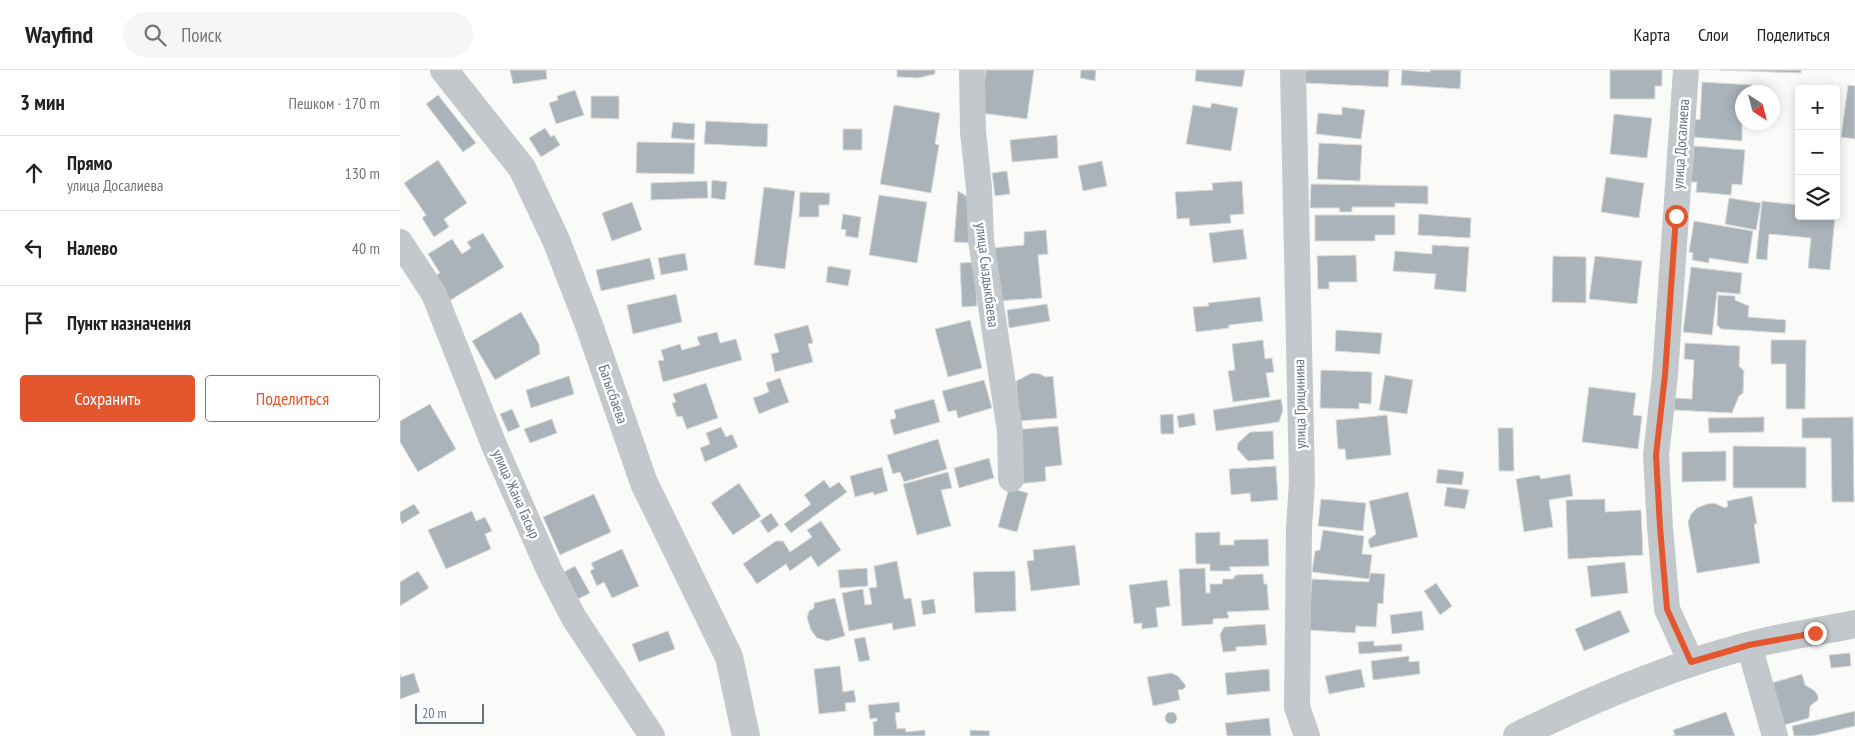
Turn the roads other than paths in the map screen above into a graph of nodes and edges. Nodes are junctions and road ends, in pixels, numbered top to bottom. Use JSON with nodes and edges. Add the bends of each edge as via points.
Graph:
{"nodes":[{"id":1,"x":444,"y":70,"type":"edge"},
{"id":2,"x":972,"y":70,"type":"edge"},
{"id":3,"x":1294,"y":70,"type":"edge"},
{"id":4,"x":1686,"y":70,"type":"edge"},
{"id":5,"x":400,"y":242,"type":"edge"},
{"id":6,"x":1011,"y":479,"type":"dead end"},
{"id":7,"x":1855,"y":624,"type":"edge"},
{"id":8,"x":1749,"y":645,"type":"junction"},
{"id":9,"x":1691,"y":662,"type":"junction"},
{"id":10,"x":652,"y":736,"type":"edge"},
{"id":11,"x":746,"y":736,"type":"edge"},
{"id":12,"x":1307,"y":736,"type":"edge"},
{"id":13,"x":1517,"y":736,"type":"edge"},
{"id":14,"x":1776,"y":736,"type":"edge"}],
"edges":[{"from":1,"to":11,"type":"street","name":"Багысбаева","via":[[522,168],[556,240],[644,483],[729,658]]},
{"from":2,"to":6,"type":"street","name":"улица Сыздыкбаева","via":[[981,240],[1010,431]]},
{"from":3,"to":12,"type":"street","name":"улица Грицинина","via":[[1302,482],[1297,707]]},
{"from":4,"to":9,"type":"street","name":"улица Досалиева","via":[[1665,375],[1656,455],[1667,609]]},
{"from":5,"to":10,"type":"street","name":"улица Жана Гасыр","via":[[434,294],[494,445],[558,587],[574,618]]},
{"from":7,"to":8,"type":"street"},
{"from":8,"to":9,"type":"street"},
{"from":8,"to":14,"type":"street"},
{"from":9,"to":13,"type":"street","via":[[1563,713]]}]}
